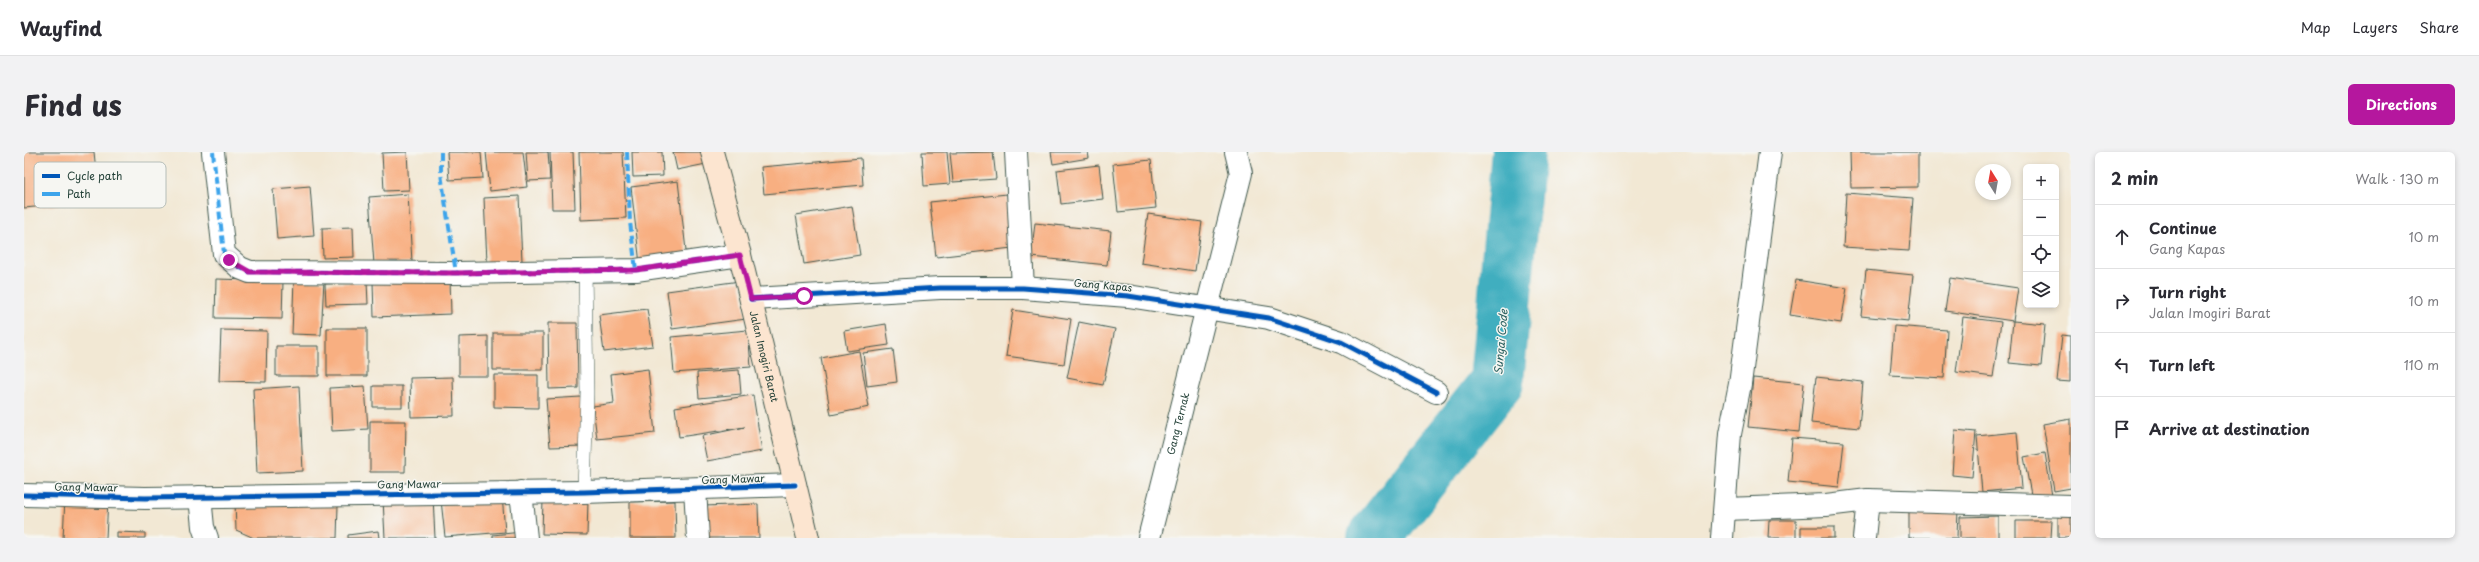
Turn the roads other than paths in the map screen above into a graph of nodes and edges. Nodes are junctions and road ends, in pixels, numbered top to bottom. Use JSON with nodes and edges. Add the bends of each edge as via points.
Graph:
{"nodes":[{"id":1,"x":213,"y":152,"type":"edge"},
{"id":2,"x":712,"y":152,"type":"edge"},
{"id":3,"x":1016,"y":152,"type":"edge"},
{"id":4,"x":1236,"y":152,"type":"edge"},
{"id":5,"x":1770,"y":152,"type":"edge"},
{"id":6,"x":740,"y":255,"type":"junction"},
{"id":7,"x":585,"y":271,"type":"junction"},
{"id":8,"x":1023,"y":288,"type":"junction"},
{"id":9,"x":751,"y":299,"type":"junction"},
{"id":10,"x":1207,"y":310,"type":"junction"},
{"id":11,"x":1436,"y":392,"type":"dead end"},
{"id":12,"x":795,"y":485,"type":"junction"},
{"id":13,"x":695,"y":489,"type":"junction"},
{"id":14,"x":521,"y":492,"type":"junction"},
{"id":15,"x":584,"y":492,"type":"junction"},
{"id":16,"x":24,"y":495,"type":"edge"},
{"id":17,"x":200,"y":497,"type":"junction"},
{"id":18,"x":1868,"y":500,"type":"junction"},
{"id":19,"x":2071,"y":506,"type":"edge"},
{"id":20,"x":1726,"y":509,"type":"junction"},
{"id":21,"x":208,"y":538,"type":"edge"},
{"id":22,"x":526,"y":538,"type":"edge"},
{"id":23,"x":698,"y":538,"type":"edge"},
{"id":24,"x":808,"y":538,"type":"edge"},
{"id":25,"x":1149,"y":538,"type":"edge"},
{"id":26,"x":1722,"y":538,"type":"edge"},
{"id":27,"x":1864,"y":538,"type":"edge"}],
"edges":[{"from":1,"to":7,"type":"street","via":[[224,254],[240,268],[250,272]]},
{"from":2,"to":6,"type":"main road","name":"Jalan Imogiri Barat"},
{"from":3,"to":8,"type":"street"},
{"from":4,"to":10,"type":"street","name":"Gang Ternak","via":[[1241,173]]},
{"from":5,"to":20,"type":"street","via":[[1740,384],[1730,434]]},
{"from":6,"to":7,"type":"street","via":[[636,270]]},
{"from":6,"to":9,"type":"main road","name":"Jalan Imogiri Barat"},
{"from":7,"to":15,"type":"lane","via":[[587,393]]},
{"from":8,"to":9,"type":"street","name":"Gang Kapas","via":[[940,288]]},
{"from":8,"to":10,"type":"street","name":"Gang Kapas","via":[[1128,296]]},
{"from":9,"to":12,"type":"main road","name":"Jalan Imogiri Barat"},
{"from":10,"to":11,"type":"street","name":"Gang Kapas","via":[[1269,318],[1341,342]]},
{"from":10,"to":25,"type":"street","name":"Gang Ternak"},
{"from":12,"to":13,"type":"street","name":"Gang Mawar"},
{"from":12,"to":24,"type":"main road","name":"Jalan Imogiri Barat"},
{"from":13,"to":15,"type":"street","name":"Gang Mawar"},
{"from":13,"to":23,"type":"street"},
{"from":14,"to":15,"type":"street","name":"Gang Mawar"},
{"from":14,"to":17,"type":"street","name":"Gang Mawar"},
{"from":14,"to":22,"type":"street"},
{"from":16,"to":17,"type":"street","name":"Gang Mawar"},
{"from":17,"to":21,"type":"street","via":[[203,527]]},
{"from":18,"to":19,"type":"street"},
{"from":18,"to":20,"type":"street","via":[[1826,506]]},
{"from":18,"to":27,"type":"street"},
{"from":20,"to":26,"type":"street"}]}
